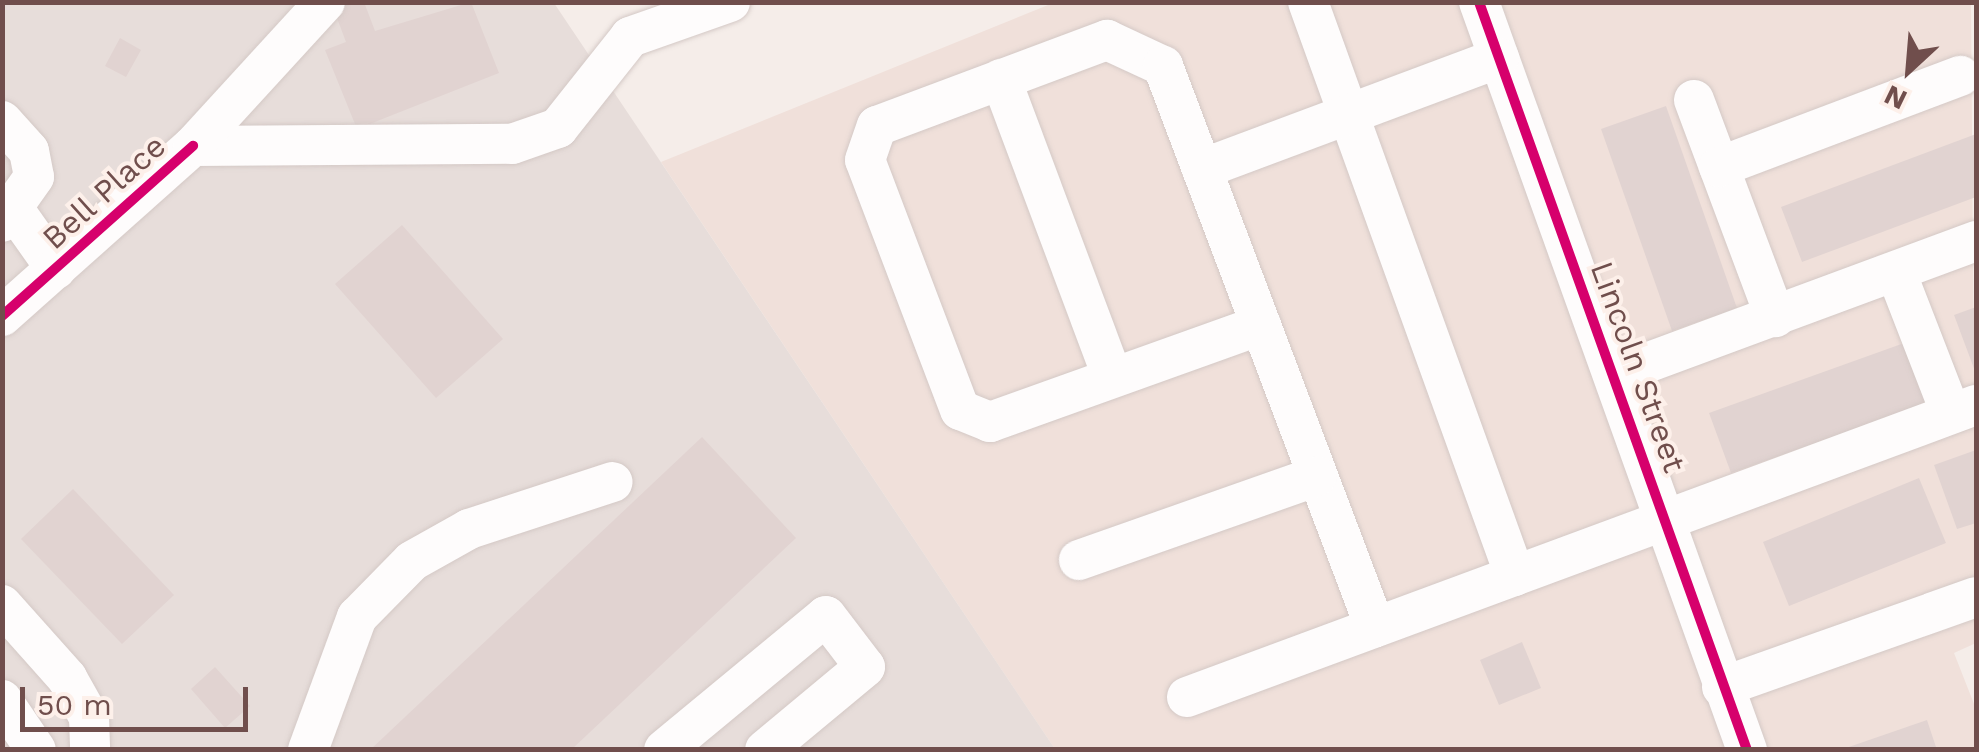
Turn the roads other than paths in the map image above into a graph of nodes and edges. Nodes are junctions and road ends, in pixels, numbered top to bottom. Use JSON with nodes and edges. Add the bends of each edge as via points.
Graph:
{"nodes":[{"id":1,"x":325,"y":2,"type":"edge"},
{"id":2,"x":730,"y":2,"type":"edge"},
{"id":3,"x":1308,"y":2,"type":"edge"},
{"id":4,"x":1478,"y":2,"type":"edge"},
{"id":5,"x":1499,"y":58,"type":"junction"},
{"id":6,"x":1960,"y":76,"type":"dead end"},
{"id":7,"x":1000,"y":79,"type":"junction"},
{"id":8,"x":1694,"y":100,"type":"dead end"},
{"id":9,"x":1349,"y":114,"type":"junction"},
{"id":10,"x":2,"y":121,"type":"edge"},
{"id":11,"x":194,"y":146,"type":"junction"},
{"id":12,"x":1719,"y":167,"type":"junction"},
{"id":13,"x":1202,"y":169,"type":"junction"},
{"id":14,"x":9,"y":217,"type":"edge"},
{"id":15,"x":1976,"y":242,"type":"edge"},
{"id":16,"x":56,"y":269,"type":"junction"},
{"id":17,"x":1896,"y":272,"type":"junction"},
{"id":18,"x":2,"y":316,"type":"edge"},
{"id":19,"x":1775,"y":316,"type":"junction"},
{"id":20,"x":1261,"y":325,"type":"junction"},
{"id":21,"x":1614,"y":375,"type":"junction"},
{"id":22,"x":1112,"y":376,"type":"junction"},
{"id":23,"x":1964,"y":410,"type":"edge"},
{"id":24,"x":1318,"y":476,"type":"junction"},
{"id":25,"x":613,"y":482,"type":"dead end"},
{"id":26,"x":1666,"y":520,"type":"junction"},
{"id":27,"x":1079,"y":560,"type":"dead end"},
{"id":28,"x":1515,"y":576,"type":"junction"},
{"id":29,"x":1976,"y":596,"type":"edge"},
{"id":30,"x":2,"y":604,"type":"edge"},
{"id":31,"x":1375,"y":627,"type":"junction"},
{"id":32,"x":1722,"y":686,"type":"junction"},
{"id":33,"x":1188,"y":696,"type":"dead end"},
{"id":34,"x":2,"y":700,"type":"edge"},
{"id":35,"x":36,"y":750,"type":"edge"},
{"id":36,"x":90,"y":750,"type":"edge"},
{"id":37,"x":308,"y":750,"type":"edge"},
{"id":38,"x":664,"y":750,"type":"edge"},
{"id":39,"x":765,"y":750,"type":"edge"},
{"id":40,"x":1747,"y":750,"type":"edge"}],
"edges":[{"from":1,"to":11,"type":"street","name":"Bell Place"},
{"from":2,"to":11,"type":"street","via":[[630,38],[558,128],[512,144]]},
{"from":3,"to":9,"type":"street"},
{"from":4,"to":5,"type":"street","name":"Lincoln Street"},
{"from":5,"to":9,"type":"street"},
{"from":5,"to":21,"type":"street","name":"Lincoln Street"},
{"from":6,"to":12,"type":"street"},
{"from":7,"to":13,"type":"street","via":[[1107,40],[1138,49],[1163,66]]},
{"from":7,"to":22,"type":"street"},
{"from":7,"to":22,"type":"street","via":[[876,126],[865,160],[960,410],[990,422]]},
{"from":8,"to":12,"type":"street"},
{"from":9,"to":13,"type":"street"},
{"from":9,"to":28,"type":"street"},
{"from":10,"to":14,"type":"street","via":[[29,151],[34,177]]},
{"from":11,"to":16,"type":"street","name":"Bell Place"},
{"from":12,"to":19,"type":"street"},
{"from":13,"to":20,"type":"street"},
{"from":14,"to":16,"type":"street"},
{"from":15,"to":17,"type":"street"},
{"from":16,"to":18,"type":"street","name":"Bell Place"},
{"from":17,"to":19,"type":"street"},
{"from":17,"to":23,"type":"street"},
{"from":19,"to":21,"type":"street"},
{"from":20,"to":22,"type":"street"},
{"from":20,"to":24,"type":"street"},
{"from":21,"to":26,"type":"street","name":"Lincoln Street"},
{"from":23,"to":26,"type":"street"},
{"from":24,"to":27,"type":"street"},
{"from":24,"to":31,"type":"street"},
{"from":25,"to":37,"type":"street","via":[[469,529],[412,561],[358,618]]},
{"from":26,"to":28,"type":"street"},
{"from":26,"to":32,"type":"street","name":"Lincoln Street"},
{"from":28,"to":31,"type":"street"},
{"from":29,"to":32,"type":"street"},
{"from":30,"to":36,"type":"street","via":[[67,678],[90,717]]},
{"from":31,"to":33,"type":"street"},
{"from":32,"to":40,"type":"street","name":"Lincoln Street"},
{"from":34,"to":35,"type":"street"},
{"from":38,"to":39,"type":"street","via":[[826,616],[865,667]]}]}
